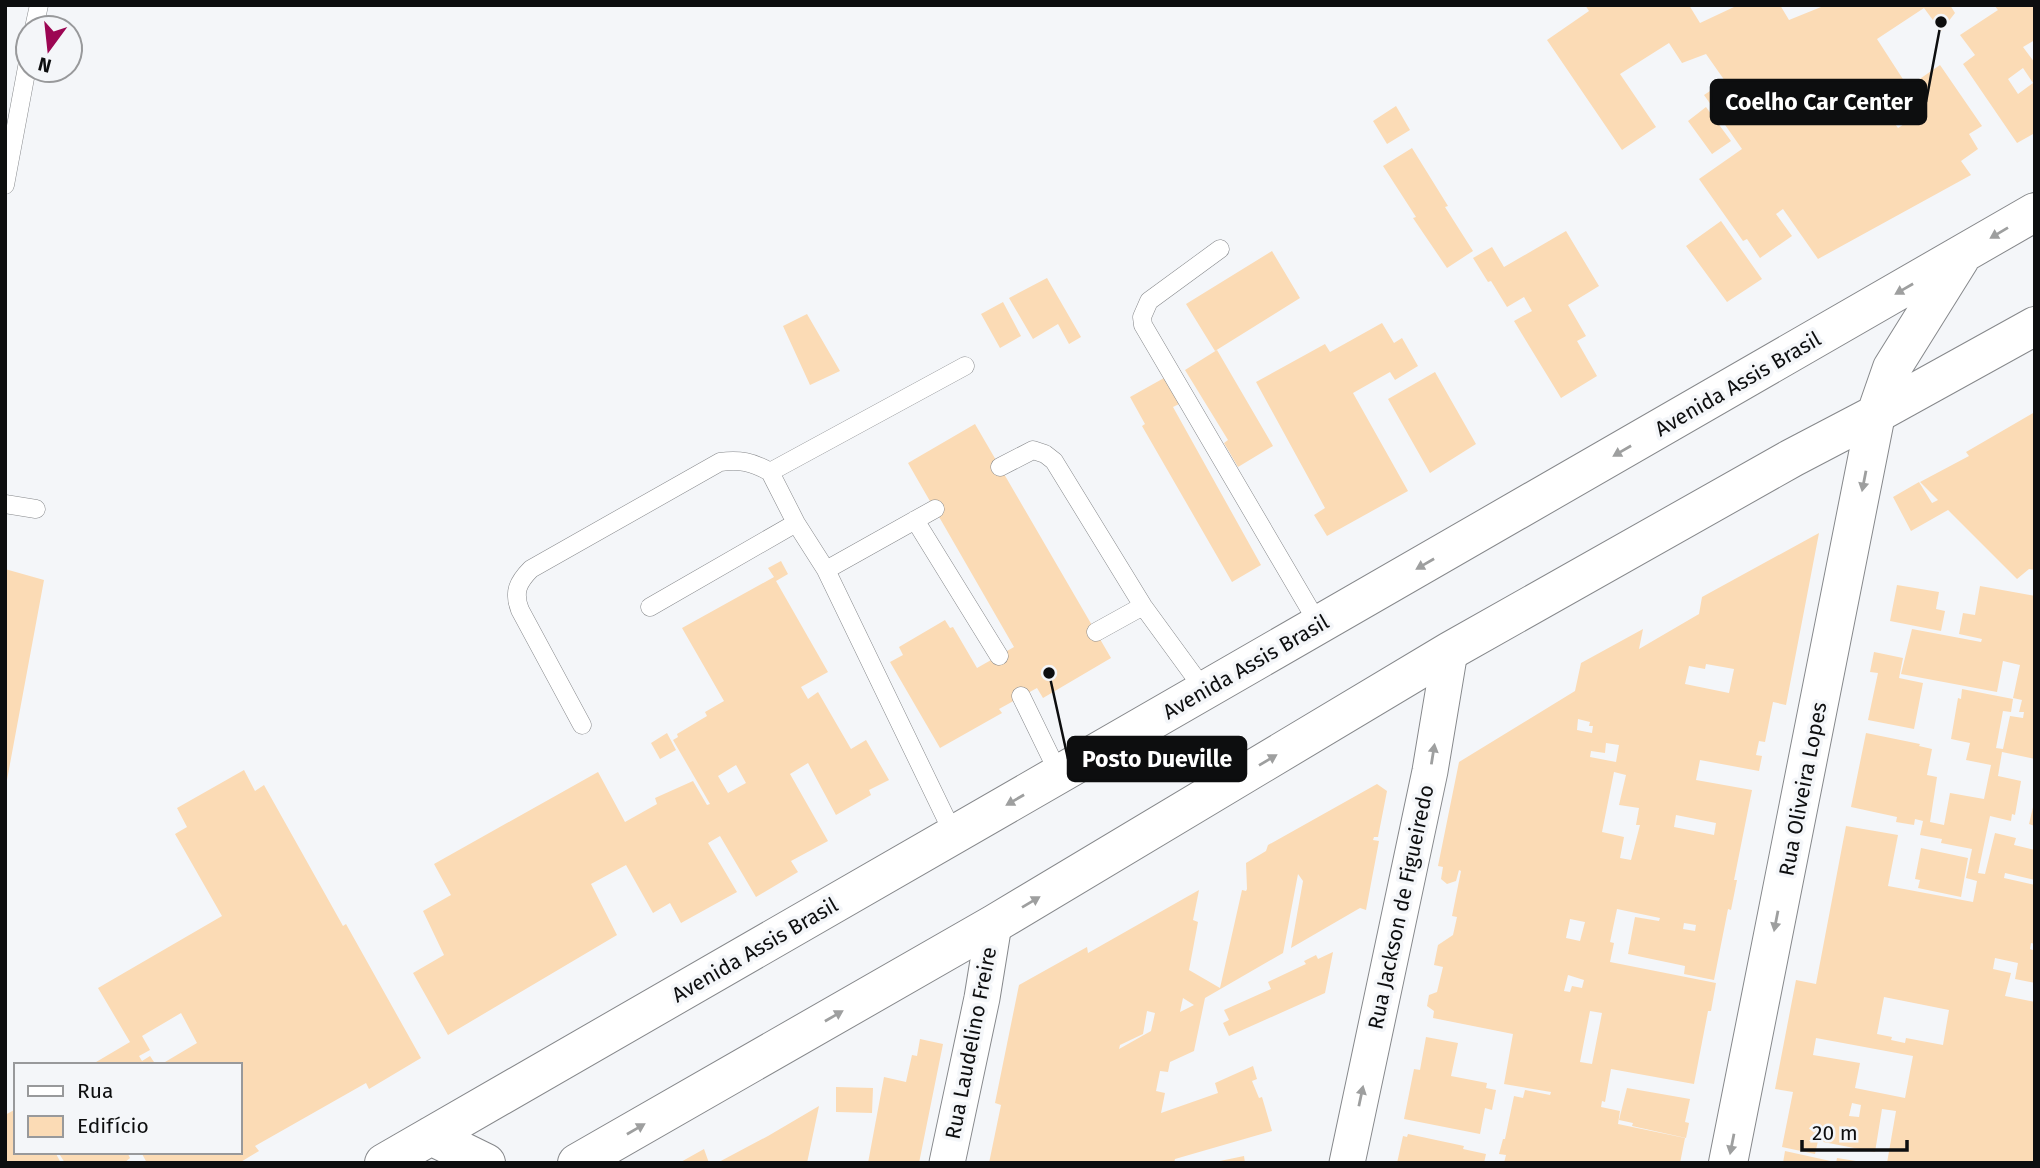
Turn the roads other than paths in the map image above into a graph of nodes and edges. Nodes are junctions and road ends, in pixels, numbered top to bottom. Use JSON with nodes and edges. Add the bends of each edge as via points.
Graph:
{"nodes":[{"id":1,"x":22,"y":84,"type":"edge"},
{"id":2,"x":10,"y":134,"type":"edge"},
{"id":3,"x":5,"y":185,"type":"edge"},
{"id":4,"x":2035,"y":212,"type":"edge"},
{"id":5,"x":1220,"y":249,"type":"dead end"},
{"id":6,"x":1963,"y":254,"type":"junction"},
{"id":7,"x":2035,"y":326,"type":"edge"},
{"id":8,"x":965,"y":366,"type":"dead end"},
{"id":9,"x":1876,"y":414,"type":"junction"},
{"id":10,"x":1000,"y":467,"type":"dead end"},
{"id":11,"x":770,"y":472,"type":"junction"},
{"id":12,"x":5,"y":504,"type":"edge"},
{"id":13,"x":36,"y":509,"type":"dead end"},
{"id":14,"x":934,"y":509,"type":"dead end"},
{"id":15,"x":915,"y":520,"type":"junction"},
{"id":16,"x":796,"y":523,"type":"junction"},
{"id":17,"x":826,"y":570,"type":"junction"},
{"id":18,"x":1143,"y":606,"type":"junction"},
{"id":19,"x":650,"y":607,"type":"dead end"},
{"id":20,"x":1319,"y":625,"type":"junction"},
{"id":21,"x":1096,"y":632,"type":"dead end"},
{"id":22,"x":1450,"y":651,"type":"junction"},
{"id":23,"x":999,"y":656,"type":"dead end"},
{"id":24,"x":1205,"y":691,"type":"junction"},
{"id":25,"x":1021,"y":696,"type":"dead end"},
{"id":26,"x":582,"y":725,"type":"dead end"},
{"id":27,"x":1059,"y":774,"type":"junction"},
{"id":28,"x":954,"y":835,"type":"junction"},
{"id":29,"x":994,"y":924,"type":"junction"},
{"id":30,"x":430,"y":1136,"type":"junction"},
{"id":31,"x":384,"y":1163,"type":"edge"},
{"id":32,"x":486,"y":1163,"type":"edge"},
{"id":33,"x":577,"y":1163,"type":"edge"},
{"id":34,"x":947,"y":1163,"type":"edge"},
{"id":35,"x":1347,"y":1163,"type":"edge"},
{"id":36,"x":1728,"y":1163,"type":"edge"}],
"edges":[{"from":1,"to":2,"type":"lane"},
{"from":2,"to":3,"type":"lane"},
{"from":4,"to":6,"type":"main road","name":"Avenida Assis Brasil","one_way":true},
{"from":5,"to":20,"type":"lane","via":[[1149,301],[1143,325]]},
{"from":6,"to":9,"type":"main road","name":"Rua Oliveira Lopes","via":[[1892,368]]},
{"from":6,"to":20,"type":"main road","name":"Avenida Assis Brasil","one_way":true},
{"from":7,"to":9,"type":"main road"},
{"from":8,"to":11,"type":"lane"},
{"from":9,"to":22,"type":"main road"},
{"from":9,"to":36,"type":"main road","name":"Rua Oliveira Lopes","one_way":true},
{"from":10,"to":18,"type":"lane","via":[[1033,450],[1054,461]]},
{"from":11,"to":16,"type":"lane"},
{"from":11,"to":26,"type":"lane","via":[[746,462],[720,462],[522,578],[516,588],[520,610]]},
{"from":12,"to":13,"type":"lane"},
{"from":14,"to":15,"type":"lane"},
{"from":15,"to":17,"type":"lane"},
{"from":15,"to":23,"type":"lane"},
{"from":16,"to":17,"type":"lane"},
{"from":16,"to":19,"type":"lane"},
{"from":17,"to":28,"type":"lane"},
{"from":18,"to":21,"type":"lane"},
{"from":18,"to":24,"type":"lane"},
{"from":20,"to":24,"type":"main road","name":"Avenida Assis Brasil"},
{"from":29,"to":22,"type":"main road","one_way":true},
{"from":35,"to":22,"type":"street","name":"Rua Jackson de Figueiredo","one_way":true,"via":[[1430,771]]},
{"from":24,"to":27,"type":"main road","name":"Avenida Assis Brasil"},
{"from":25,"to":27,"type":"lane"},
{"from":27,"to":28,"type":"main road","name":"Avenida Assis Brasil","one_way":true},
{"from":28,"to":30,"type":"main road","name":"Avenida Assis Brasil"},
{"from":33,"to":29,"type":"main road","one_way":true},
{"from":29,"to":34,"type":"street","name":"Rua Laudelino Freire"},
{"from":30,"to":31,"type":"main road","name":"Avenida Assis Brasil"},
{"from":30,"to":32,"type":"main road"}]}
